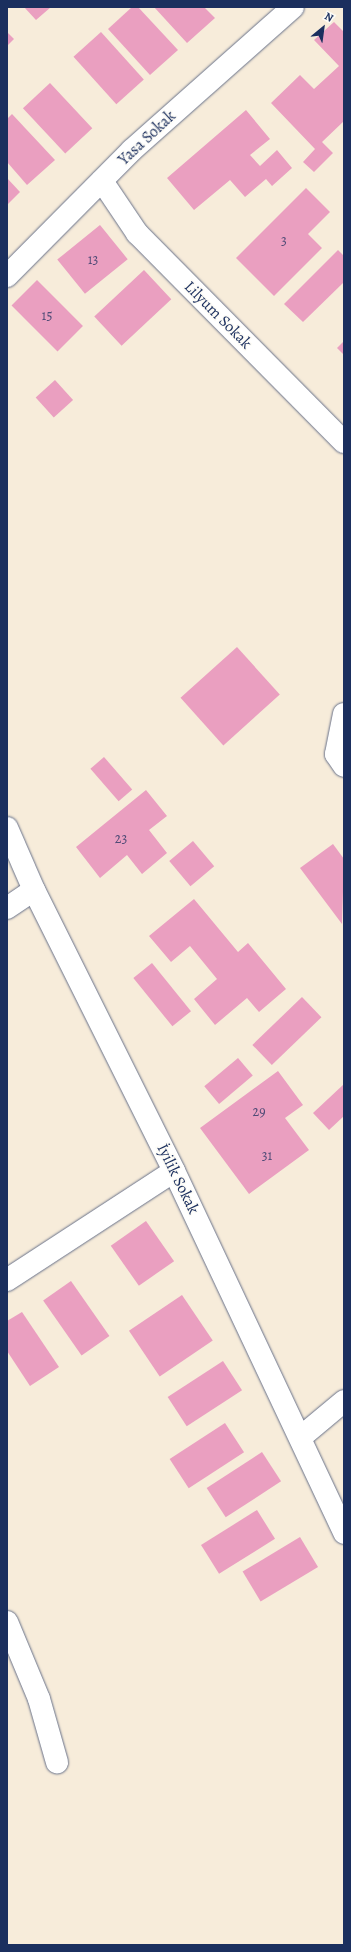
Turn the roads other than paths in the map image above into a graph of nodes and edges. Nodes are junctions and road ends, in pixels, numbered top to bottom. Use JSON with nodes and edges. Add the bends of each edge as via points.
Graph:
{"nodes":[{"id":1,"x":293,"y":7,"type":"edge"},
{"id":2,"x":102,"y":181,"type":"junction"},
{"id":3,"x":7,"y":276,"type":"edge"},
{"id":4,"x":344,"y":442,"type":"edge"},
{"id":5,"x":344,"y":714,"type":"edge"},
{"id":6,"x":344,"y":766,"type":"edge"},
{"id":7,"x":7,"y":828,"type":"edge"},
{"id":8,"x":34,"y":890,"type":"junction"},
{"id":9,"x":7,"y":908,"type":"edge"},
{"id":10,"x":174,"y":1171,"type":"junction"},
{"id":11,"x":7,"y":1280,"type":"edge"},
{"id":12,"x":344,"y":1401,"type":"edge"},
{"id":13,"x":301,"y":1437,"type":"junction"},
{"id":14,"x":344,"y":1533,"type":"edge"},
{"id":15,"x":7,"y":1622,"type":"edge"},
{"id":16,"x":57,"y":1762,"type":"dead end"}],
"edges":[{"from":1,"to":2,"type":"street","name":"Yasa Sokak"},
{"from":2,"to":3,"type":"street","name":"Yasa Sokak"},
{"from":2,"to":4,"type":"street","name":"Lilyum Sokak","via":[[137,233]]},
{"from":5,"to":6,"type":"street","via":[[336,754]]},
{"from":7,"to":8,"type":"street","name":"İyilik Sokak"},
{"from":8,"to":9,"type":"street"},
{"from":8,"to":10,"type":"street","name":"İyilik Sokak"},
{"from":10,"to":11,"type":"street"},
{"from":10,"to":13,"type":"street","name":"İyilik Sokak"},
{"from":12,"to":13,"type":"street"},
{"from":13,"to":14,"type":"street","name":"İyilik Sokak"},
{"from":15,"to":16,"type":"street","via":[[39,1699]]}]}
